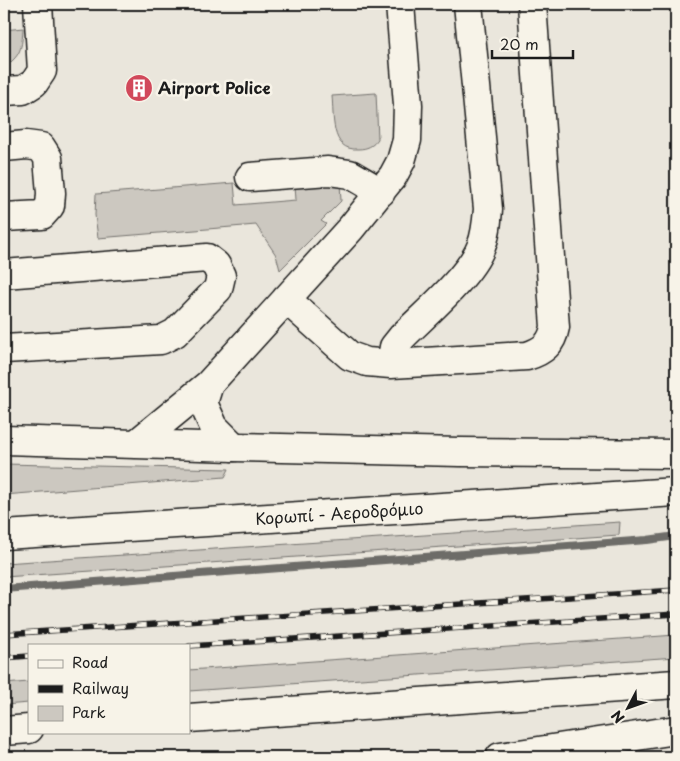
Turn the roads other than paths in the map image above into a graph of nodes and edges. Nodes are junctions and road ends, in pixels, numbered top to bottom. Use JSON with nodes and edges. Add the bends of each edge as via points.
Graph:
{"nodes":[{"id":1,"x":38,"y":4,"type":"edge"},
{"id":2,"x":400,"y":4,"type":"edge"},
{"id":3,"x":468,"y":4,"type":"edge"},
{"id":4,"x":532,"y":4,"type":"edge"},
{"id":5,"x":4,"y":91,"type":"edge"},
{"id":6,"x":4,"y":147,"type":"edge"},
{"id":7,"x":250,"y":177,"type":"dead end"},
{"id":8,"x":381,"y":192,"type":"junction"},
{"id":9,"x":4,"y":217,"type":"edge"},
{"id":10,"x":4,"y":274,"type":"edge"},
{"id":11,"x":286,"y":298,"type":"junction"},
{"id":12,"x":4,"y":349,"type":"edge"},
{"id":13,"x":392,"y":364,"type":"junction"},
{"id":14,"x":209,"y":384,"type":"junction"},
{"id":15,"x":4,"y":440,"type":"edge"},
{"id":16,"x":136,"y":444,"type":"junction"},
{"id":17,"x":234,"y":447,"type":"junction"},
{"id":18,"x":676,"y":454,"type":"edge"},
{"id":19,"x":676,"y":492,"type":"edge"},
{"id":20,"x":4,"y":535,"type":"edge"},
{"id":21,"x":676,"y":684,"type":"edge"},
{"id":22,"x":190,"y":718,"type":"edge"},
{"id":23,"x":28,"y":729,"type":"edge"},
{"id":24,"x":676,"y":730,"type":"edge"},
{"id":25,"x":4,"y":731,"type":"edge"},
{"id":26,"x":500,"y":757,"type":"edge"}],
"edges":[{"from":1,"to":5,"type":"main road","via":[[42,70],[34,83],[23,90]]},
{"from":2,"to":8,"type":"main road","via":[[408,106],[407,140],[401,161]]},
{"from":3,"to":13,"type":"main road","via":[[488,209],[486,230],[472,265],[402,337],[394,347]]},
{"from":4,"to":13,"type":"main road","via":[[555,327],[553,338],[540,352],[527,356]]},
{"from":6,"to":9,"type":"main road","via":[[41,147],[48,158],[52,193],[50,206],[42,214]]},
{"from":7,"to":8,"type":"main road","via":[[328,171],[350,174]]},
{"from":8,"to":11,"type":"main road"},
{"from":10,"to":12,"type":"main road","via":[[206,258],[216,266],[221,276],[218,288],[175,334],[161,340]]},
{"from":11,"to":13,"type":"main road","via":[[350,356],[367,362]]},
{"from":11,"to":14,"type":"main road"},
{"from":14,"to":16,"type":"main road"},
{"from":14,"to":17,"type":"main road","via":[[203,403],[214,427]]},
{"from":15,"to":16,"type":"main road"},
{"from":16,"to":17,"type":"main road"},
{"from":17,"to":18,"type":"main road"},
{"from":19,"to":20,"type":"main road","name":"Κορωπί - Αεροδρόμιο"},
{"from":21,"to":22,"type":"main road"},
{"from":23,"to":25,"type":"main road"},
{"from":24,"to":26,"type":"main road"}]}
